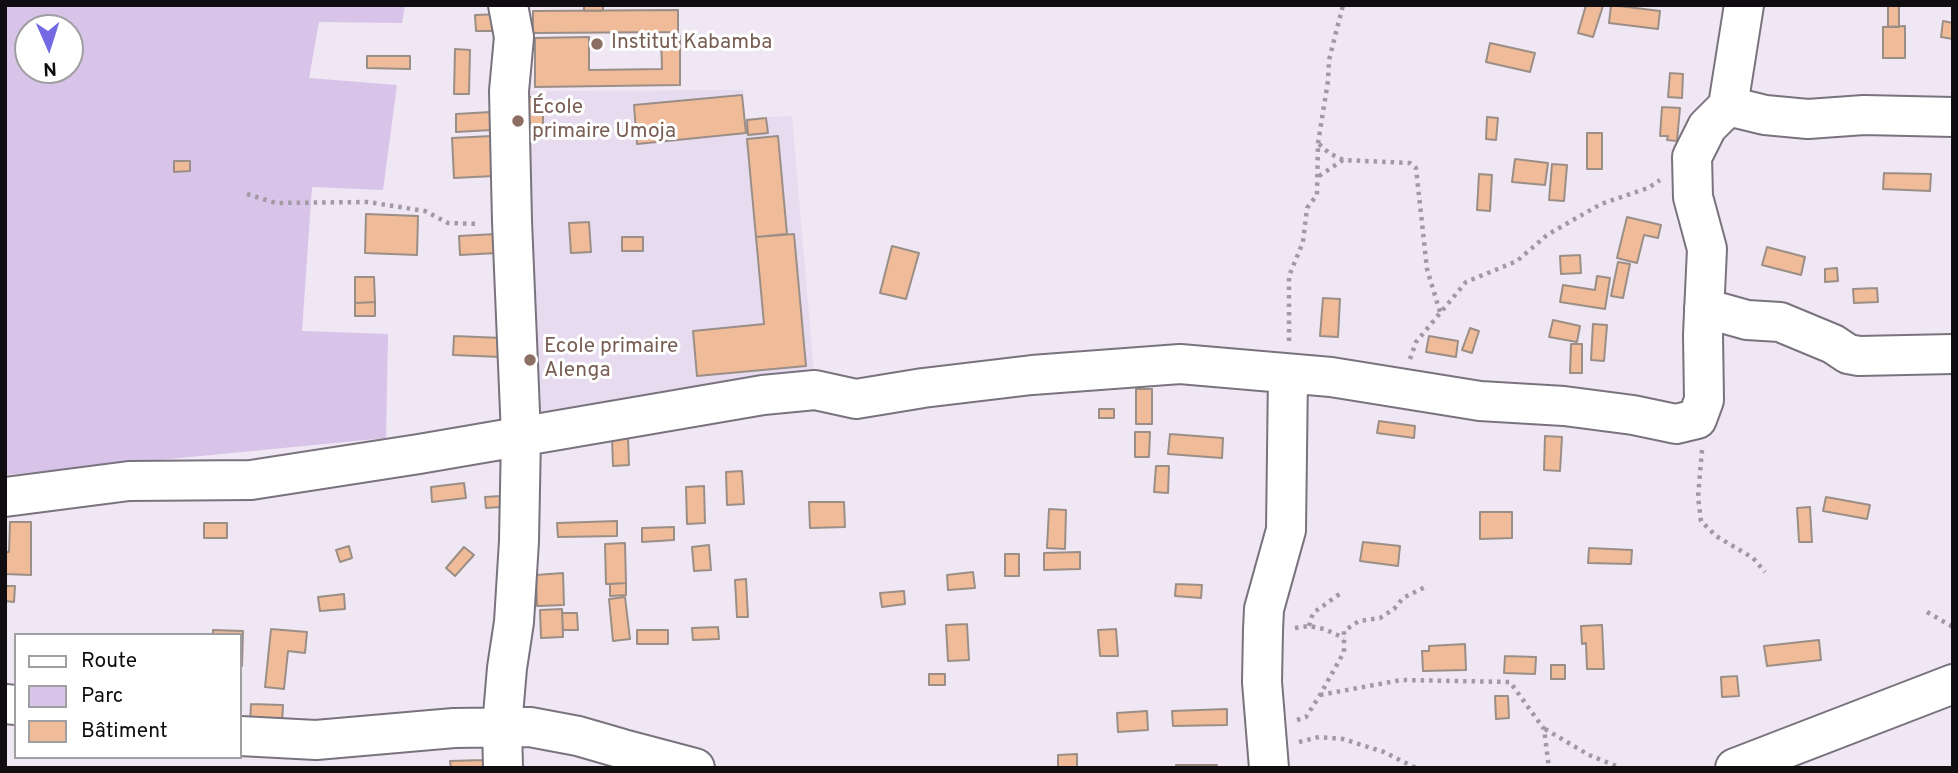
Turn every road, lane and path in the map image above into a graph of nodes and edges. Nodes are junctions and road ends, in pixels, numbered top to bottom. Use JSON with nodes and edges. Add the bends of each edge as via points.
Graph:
{"nodes":[{"id":1,"x":508,"y":5,"type":"edge"},
{"id":2,"x":1343,"y":5,"type":"edge"},
{"id":3,"x":1744,"y":5,"type":"edge"},
{"id":4,"x":1728,"y":106,"type":"junction"},
{"id":5,"x":1953,"y":117,"type":"edge"},
{"id":6,"x":1318,"y":143,"type":"junction"},
{"id":7,"x":1692,"y":157,"type":"junction"},
{"id":8,"x":1343,"y":160,"type":"junction"},
{"id":9,"x":1318,"y":176,"type":"junction"},
{"id":10,"x":247,"y":194,"type":"dead end"},
{"id":11,"x":512,"y":221,"type":"junction"},
{"id":12,"x":1704,"y":307,"type":"junction"},
{"id":13,"x":1440,"y":313,"type":"junction"},
{"id":14,"x":1953,"y":354,"type":"edge"},
{"id":15,"x":1288,"y":374,"type":"junction"},
{"id":16,"x":1399,"y":388,"type":"junction"},
{"id":17,"x":1697,"y":419,"type":"junction"},
{"id":18,"x":521,"y":436,"type":"junction"},
{"id":19,"x":5,"y":497,"type":"edge"},
{"id":20,"x":1765,"y":572,"type":"dead end"},
{"id":21,"x":1425,"y":587,"type":"dead end"},
{"id":22,"x":1341,"y":593,"type":"dead end"},
{"id":23,"x":1927,"y":612,"type":"dead end"},
{"id":24,"x":1309,"y":626,"type":"junction"},
{"id":25,"x":1953,"y":626,"type":"edge"},
{"id":26,"x":1263,"y":630,"type":"junction"},
{"id":27,"x":1344,"y":638,"type":"junction"},
{"id":28,"x":1953,"y":684,"type":"edge"},
{"id":29,"x":1321,"y":695,"type":"junction"},
{"id":30,"x":502,"y":727,"type":"junction"},
{"id":31,"x":1544,"y":729,"type":"junction"},
{"id":32,"x":242,"y":736,"type":"edge"},
{"id":33,"x":1276,"y":746,"type":"edge"},
{"id":34,"x":503,"y":768,"type":"edge"},
{"id":35,"x":695,"y":768,"type":"edge"},
{"id":36,"x":1416,"y":768,"type":"edge"},
{"id":37,"x":1549,"y":768,"type":"edge"},
{"id":38,"x":1621,"y":768,"type":"edge"},
{"id":39,"x":1735,"y":768,"type":"edge"}],
"edges":[{"from":1,"to":11,"type":"street","via":[[514,37],[509,91]]},
{"from":2,"to":6,"type":"path","via":[[1329,60]]},
{"from":3,"to":4,"type":"street"},
{"from":4,"to":5,"type":"street","via":[[1765,116],[1808,119]]},
{"from":4,"to":7,"type":"street","via":[[1707,127]]},
{"from":6,"to":8,"type":"path"},
{"from":6,"to":9,"type":"path"},
{"from":7,"to":12,"type":"street","via":[[1693,197],[1706,249]]},
{"from":7,"to":13,"type":"path","via":[[1648,188],[1601,204],[1547,235],[1517,261],[1466,282]]},
{"from":8,"to":9,"type":"path"},
{"from":8,"to":13,"type":"path","via":[[1416,167],[1427,269]]},
{"from":9,"to":15,"type":"path","via":[[1317,195],[1307,208],[1303,242],[1290,276]]},
{"from":10,"to":11,"type":"path","via":[[276,203],[369,202],[425,211],[448,223]]},
{"from":11,"to":18,"type":"street"},
{"from":12,"to":14,"type":"street","via":[[1747,320],[1780,322],[1848,354]]},
{"from":12,"to":17,"type":"street","via":[[1704,400]]},
{"from":13,"to":16,"type":"path","via":[[1416,342]]},
{"from":15,"to":16,"type":"street"},
{"from":15,"to":18,"type":"street","via":[[1180,365],[1032,375],[856,399],[815,390]]},
{"from":15,"to":26,"type":"street","via":[[1286,530],[1264,609]]},
{"from":16,"to":17,"type":"street","via":[[1676,424]]},
{"from":17,"to":20,"type":"path","via":[[1702,428],[1701,521]]},
{"from":18,"to":19,"type":"street","via":[[251,480],[130,481]]},
{"from":18,"to":30,"type":"street","via":[[514,622]]},
{"from":21,"to":27,"type":"path","via":[[1380,618],[1359,621],[1344,631]]},
{"from":22,"to":24,"type":"path","via":[[1313,613]]},
{"from":23,"to":25,"type":"path"},
{"from":24,"to":26,"type":"path"},
{"from":24,"to":27,"type":"path"},
{"from":26,"to":33,"type":"street","via":[[1262,682]]},
{"from":27,"to":29,"type":"path","via":[[1343,652]]},
{"from":28,"to":39,"type":"street"},
{"from":29,"to":31,"type":"path","via":[[1401,680],[1510,682]]},
{"from":29,"to":33,"type":"path"},
{"from":30,"to":32,"type":"street","via":[[316,740]]},
{"from":30,"to":34,"type":"street"},
{"from":30,"to":35,"type":"street","via":[[551,729]]},
{"from":31,"to":37,"type":"path"},
{"from":31,"to":38,"type":"path"},
{"from":33,"to":36,"type":"path","via":[[1319,737],[1343,739]]}]}
